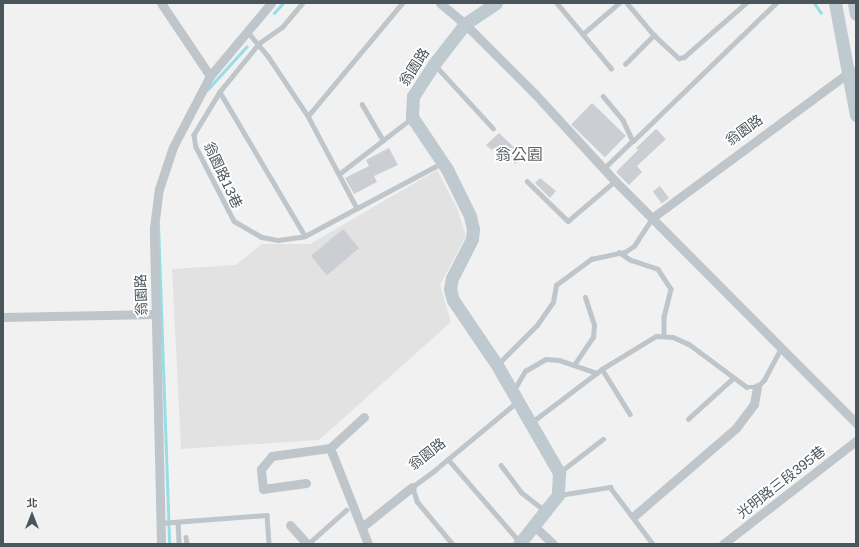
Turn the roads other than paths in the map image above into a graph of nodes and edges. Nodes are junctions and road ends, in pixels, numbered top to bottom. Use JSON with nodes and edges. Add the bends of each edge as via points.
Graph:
{"nodes":[{"id":1,"x":161,"y":3,"type":"edge"},
{"id":2,"x":271,"y":3,"type":"edge"},
{"id":3,"x":303,"y":3,"type":"edge"},
{"id":4,"x":402,"y":3,"type":"edge"},
{"id":5,"x":440,"y":3,"type":"edge"},
{"id":6,"x":496,"y":3,"type":"edge"},
{"id":7,"x":557,"y":3,"type":"edge"},
{"id":8,"x":619,"y":3,"type":"edge"},
{"id":9,"x":627,"y":3,"type":"edge"},
{"id":10,"x":746,"y":3,"type":"edge"},
{"id":11,"x":776,"y":3,"type":"edge"},
{"id":12,"x":835,"y":3,"type":"edge"},
{"id":13,"x":854,"y":3,"type":"edge"},
{"id":14,"x":856,"y":14,"type":"edge"},
{"id":15,"x":465,"y":24,"type":"junction"},
{"id":16,"x":247,"y":31,"type":"junction"},
{"id":17,"x":584,"y":33,"type":"junction"},
{"id":18,"x":654,"y":35,"type":"junction"},
{"id":19,"x":259,"y":44,"type":"junction"},
{"id":20,"x":434,"y":64,"type":"junction"},
{"id":21,"x":625,"y":64,"type":"dead end"},
{"id":22,"x":611,"y":68,"type":"dead end"},
{"id":23,"x":852,"y":72,"type":"edge"},
{"id":24,"x":210,"y":76,"type":"junction"},
{"id":25,"x":220,"y":92,"type":"junction"},
{"id":26,"x":603,"y":96,"type":"dead end"},
{"id":27,"x":362,"y":104,"type":"dead end"},
{"id":28,"x":856,"y":115,"type":"edge"},
{"id":29,"x":308,"y":116,"type":"junction"},
{"id":30,"x":412,"y":117,"type":"junction"},
{"id":31,"x":493,"y":128,"type":"dead end"},
{"id":32,"x":383,"y":140,"type":"junction"},
{"id":33,"x":633,"y":141,"type":"junction"},
{"id":34,"x":443,"y":163,"type":"junction"},
{"id":35,"x":605,"y":168,"type":"junction"},
{"id":36,"x":339,"y":174,"type":"junction"},
{"id":37,"x":527,"y":181,"type":"dead end"},
{"id":38,"x":615,"y":181,"type":"junction"},
{"id":39,"x":357,"y":208,"type":"junction"},
{"id":40,"x":652,"y":218,"type":"junction"},
{"id":41,"x":305,"y":236,"type":"junction"},
{"id":42,"x":619,"y":252,"type":"junction"},
{"id":43,"x":585,"y":297,"type":"dead end"},
{"id":44,"x":157,"y":314,"type":"junction"},
{"id":45,"x":3,"y":317,"type":"edge"},
{"id":46,"x":664,"y":335,"type":"junction"},
{"id":47,"x":781,"y":348,"type":"junction"},
{"id":48,"x":497,"y":365,"type":"junction"},
{"id":49,"x":574,"y":365,"type":"junction"},
{"id":50,"x":602,"y":370,"type":"junction"},
{"id":51,"x":597,"y":373,"type":"junction"},
{"id":52,"x":733,"y":378,"type":"junction"},
{"id":53,"x":757,"y":387,"type":"junction"},
{"id":54,"x":514,"y":399,"type":"junction"},
{"id":55,"x":630,"y":414,"type":"dead end"},
{"id":56,"x":364,"y":417,"type":"dead end"},
{"id":57,"x":688,"y":419,"type":"dead end"},
{"id":58,"x":531,"y":423,"type":"junction"},
{"id":59,"x":856,"y":423,"type":"edge"},
{"id":60,"x":603,"y":439,"type":"dead end"},
{"id":61,"x":856,"y":442,"type":"edge"},
{"id":62,"x":330,"y":448,"type":"junction"},
{"id":63,"x":448,"y":459,"type":"junction"},
{"id":64,"x":501,"y":465,"type":"dead end"},
{"id":65,"x":559,"y":473,"type":"junction"},
{"id":66,"x":306,"y":483,"type":"dead end"},
{"id":67,"x":412,"y":487,"type":"junction"},
{"id":68,"x":558,"y":495,"type":"junction"},
{"id":69,"x":346,"y":510,"type":"dead end"},
{"id":70,"x":546,"y":512,"type":"junction"},
{"id":71,"x":634,"y":516,"type":"junction"},
{"id":72,"x":178,"y":522,"type":"junction"},
{"id":73,"x":160,"y":523,"type":"junction"},
{"id":74,"x":290,"y":525,"type":"dead end"},
{"id":75,"x":534,"y":526,"type":"junction"},
{"id":76,"x":362,"y":527,"type":"junction"},
{"id":77,"x":186,"y":537,"type":"dead end"},
{"id":78,"x":519,"y":543,"type":"edge"},
{"id":79,"x":161,"y":544,"type":"edge"},
{"id":80,"x":179,"y":544,"type":"edge"},
{"id":81,"x":187,"y":544,"type":"edge"},
{"id":82,"x":269,"y":544,"type":"edge"},
{"id":83,"x":307,"y":544,"type":"edge"},
{"id":84,"x":368,"y":544,"type":"edge"},
{"id":85,"x":452,"y":544,"type":"edge"},
{"id":86,"x":553,"y":544,"type":"edge"},
{"id":87,"x":653,"y":544,"type":"edge"},
{"id":88,"x":723,"y":544,"type":"edge"}],
"edges":[{"from":1,"to":24,"type":"street"},
{"from":2,"to":16,"type":"street","name":"翁園路"},
{"from":3,"to":19,"type":"lane","name":"翁園路13巷","via":[[283,27]]},
{"from":4,"to":29,"type":"lane"},
{"from":5,"to":15,"type":"street"},
{"from":6,"to":15,"type":"street","name":"翁園路"},
{"from":7,"to":17,"type":"lane"},
{"from":8,"to":17,"type":"lane"},
{"from":9,"to":18,"type":"lane"},
{"from":10,"to":18,"type":"lane","via":[[684,57],[674,56]]},
{"from":11,"to":33,"type":"lane"},
{"from":12,"to":23,"type":"street"},
{"from":13,"to":14,"type":"street"},
{"from":15,"to":20,"type":"street","name":"翁園路"},
{"from":15,"to":35,"type":"street"},
{"from":16,"to":19,"type":"lane"},
{"from":16,"to":24,"type":"street","name":"翁園路"},
{"from":17,"to":22,"type":"lane"},
{"from":18,"to":21,"type":"lane"},
{"from":19,"to":25,"type":"lane","name":"翁園路13巷"},
{"from":19,"to":29,"type":"lane"},
{"from":20,"to":30,"type":"street","name":"翁園路","via":[[412,96]]},
{"from":20,"to":31,"type":"lane"},
{"from":23,"to":28,"type":"street"},
{"from":23,"to":40,"type":"street","name":"翁園路"},
{"from":24,"to":44,"type":"street","name":"翁園路","via":[[173,147],[158,190],[154,228]]},
{"from":25,"to":41,"type":"lane"},
{"from":25,"to":41,"type":"lane","name":"翁園路13巷","via":[[194,135],[196,147],[228,215],[237,225],[262,237],[278,240]]},
{"from":26,"to":33,"type":"lane","via":[[623,120]]},
{"from":27,"to":32,"type":"lane"},
{"from":29,"to":36,"type":"lane"},
{"from":30,"to":32,"type":"lane"},
{"from":30,"to":34,"type":"street"},
{"from":32,"to":36,"type":"lane"},
{"from":33,"to":35,"type":"lane"},
{"from":34,"to":39,"type":"lane","name":"翁園路13巷"},
{"from":34,"to":48,"type":"street","via":[[470,216],[473,230],[470,244],[452,278],[450,289],[453,300]]},
{"from":35,"to":38,"type":"street"},
{"from":36,"to":39,"type":"lane"},
{"from":37,"to":38,"type":"lane","via":[[568,221]]},
{"from":38,"to":40,"type":"street"},
{"from":39,"to":41,"type":"lane","name":"翁園路13巷"},
{"from":40,"to":42,"type":"lane","name":"翁園路","via":[[634,246]]},
{"from":40,"to":47,"type":"street"},
{"from":42,"to":46,"type":"lane","via":[[631,260],[658,269],[671,289],[664,317]]},
{"from":42,"to":48,"type":"lane","name":"翁園路","via":[[591,259],[563,278],[556,285],[553,302],[538,325]]},
{"from":43,"to":49,"type":"lane","via":[[594,325],[593,337]]},
{"from":44,"to":45,"type":"street"},
{"from":44,"to":73,"type":"street","name":"翁園路"},
{"from":46,"to":50,"type":"lane","via":[[648,340]]},
{"from":46,"to":52,"type":"lane","via":[[689,344]]},
{"from":47,"to":53,"type":"lane","via":[[764,380]]},
{"from":47,"to":59,"type":"street"},
{"from":48,"to":54,"type":"street"},
{"from":49,"to":51,"type":"lane"},
{"from":49,"to":54,"type":"lane","via":[[552,358],[537,362],[525,371],[516,383]]},
{"from":50,"to":51,"type":"lane"},
{"from":50,"to":55,"type":"lane"},
{"from":51,"to":58,"type":"lane"},
{"from":52,"to":53,"type":"lane","via":[[747,387]]},
{"from":52,"to":57,"type":"lane"},
{"from":53,"to":71,"type":"street","via":[[754,404],[736,428]]},
{"from":54,"to":58,"type":"street"},
{"from":54,"to":63,"type":"lane","name":"翁園路"},
{"from":56,"to":62,"type":"street"},
{"from":58,"to":65,"type":"street"},
{"from":60,"to":65,"type":"lane"},
{"from":61,"to":88,"type":"street","name":"光明路三段395巷"},
{"from":62,"to":66,"type":"street","via":[[272,456],[261,469],[264,489]]},
{"from":62,"to":76,"type":"street"},
{"from":63,"to":67,"type":"lane","name":"翁園路"},
{"from":63,"to":78,"type":"lane"},
{"from":64,"to":70,"type":"lane","via":[[521,492]]},
{"from":65,"to":68,"type":"street"},
{"from":67,"to":76,"type":"street"},
{"from":67,"to":85,"type":"lane","name":"翁園路","via":[[417,502]]},
{"from":68,"to":70,"type":"street"},
{"from":68,"to":71,"type":"lane","via":[[610,487]]},
{"from":69,"to":83,"type":"lane"},
{"from":70,"to":75,"type":"street"},
{"from":71,"to":87,"type":"lane"},
{"from":72,"to":73,"type":"lane"},
{"from":72,"to":80,"type":"lane"},
{"from":72,"to":82,"type":"lane","via":[[267,515]]},
{"from":73,"to":79,"type":"street","name":"翁園路"},
{"from":74,"to":83,"type":"street"},
{"from":75,"to":78,"type":"street"},
{"from":75,"to":86,"type":"street"},
{"from":76,"to":84,"type":"street"},
{"from":77,"to":81,"type":"lane"}]}
